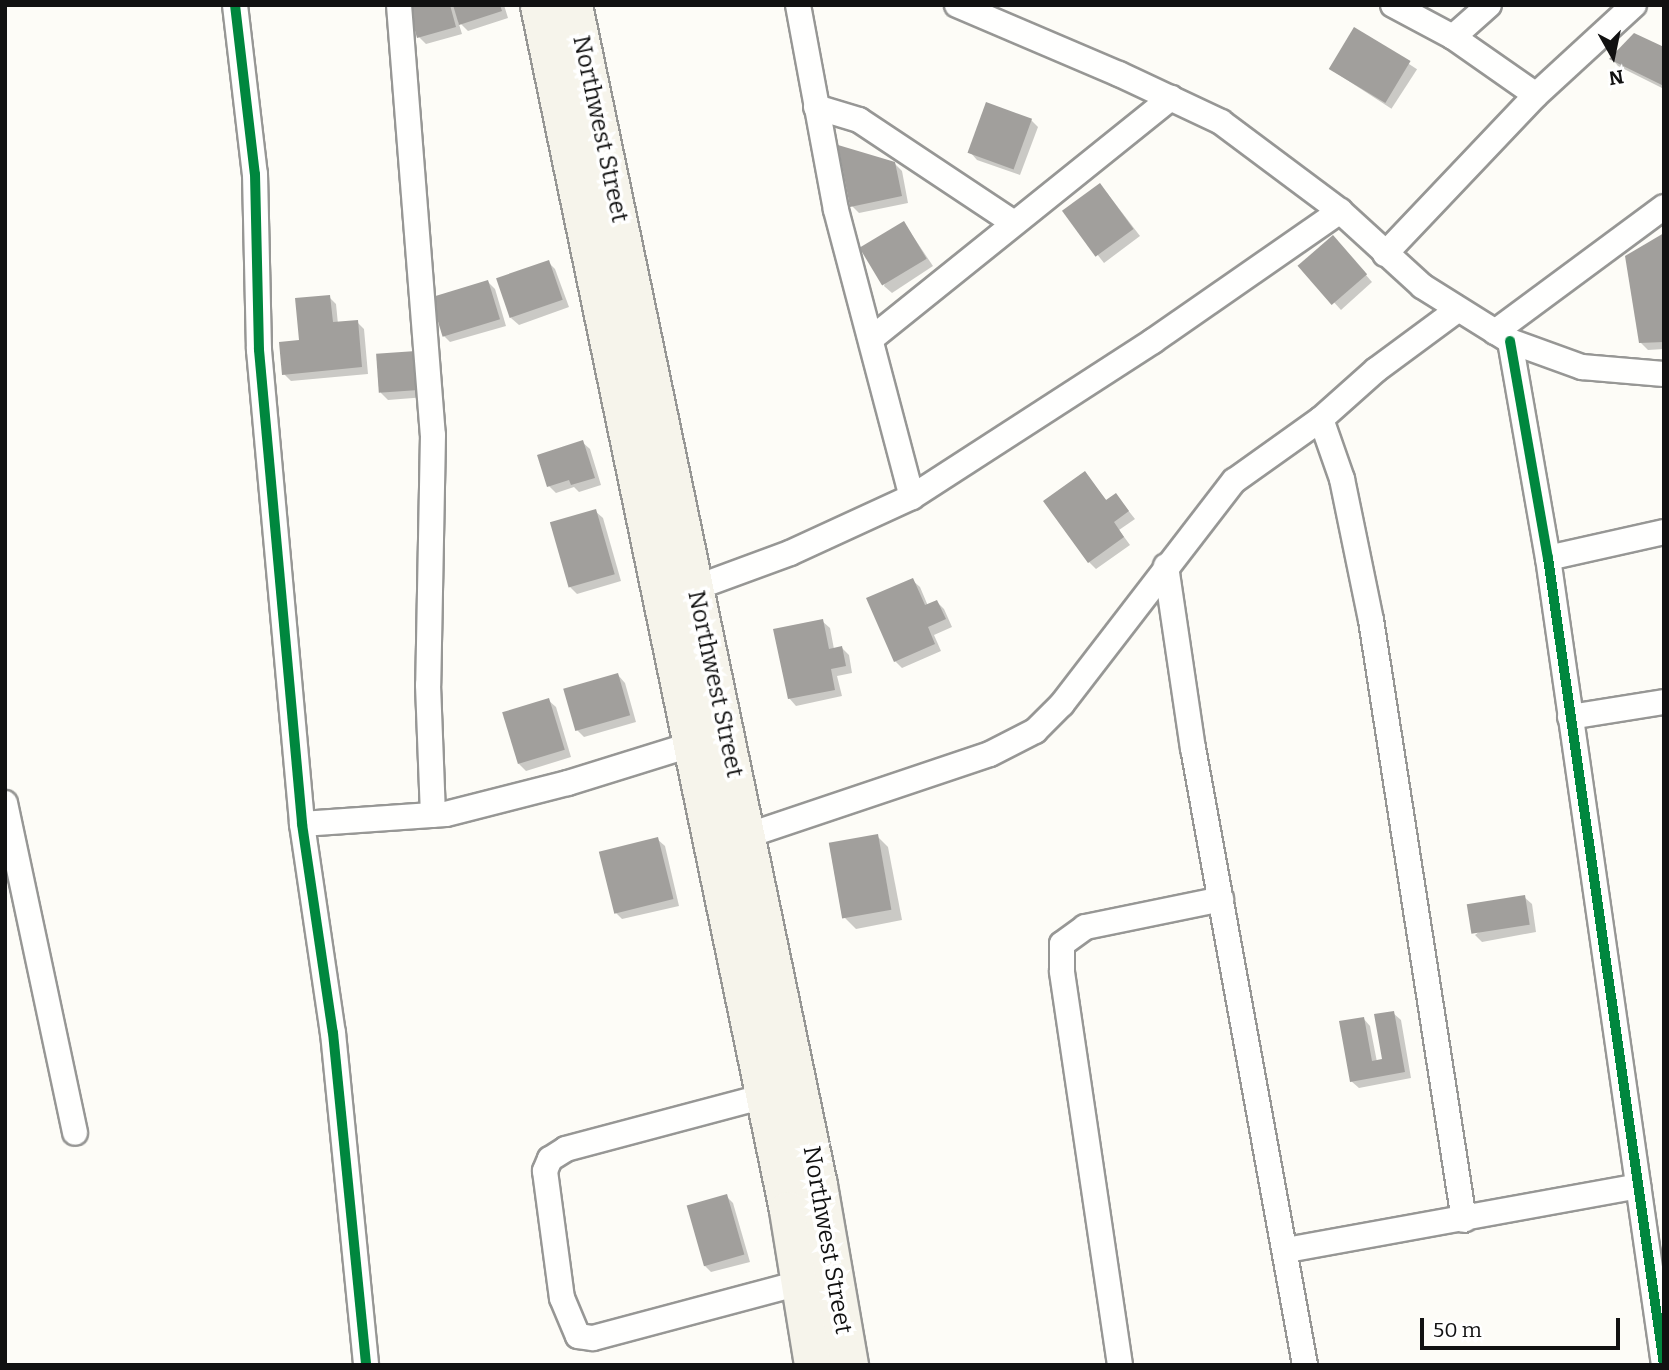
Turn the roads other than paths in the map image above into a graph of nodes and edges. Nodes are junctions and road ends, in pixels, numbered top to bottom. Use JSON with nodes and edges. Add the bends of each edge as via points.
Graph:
{"nodes":[{"id":1,"x":235,"y":5,"type":"edge"},
{"id":2,"x":399,"y":5,"type":"edge"},
{"id":3,"x":539,"y":5,"type":"edge"},
{"id":4,"x":573,"y":5,"type":"edge"},
{"id":5,"x":798,"y":5,"type":"edge"},
{"id":6,"x":957,"y":5,"type":"edge"},
{"id":7,"x":1393,"y":5,"type":"edge"},
{"id":8,"x":1489,"y":5,"type":"edge"},
{"id":9,"x":1633,"y":5,"type":"edge"},
{"id":10,"x":1454,"y":37,"type":"junction"},
{"id":11,"x":1536,"y":96,"type":"junction"},
{"id":12,"x":1171,"y":98,"type":"junction"},
{"id":13,"x":816,"y":107,"type":"junction"},
{"id":14,"x":1664,"y":207,"type":"edge"},
{"id":15,"x":1340,"y":211,"type":"junction"},
{"id":16,"x":1014,"y":223,"type":"junction"},
{"id":17,"x":1385,"y":254,"type":"junction"},
{"id":18,"x":1457,"y":310,"type":"junction"},
{"id":19,"x":1503,"y":337,"type":"junction"},
{"id":20,"x":871,"y":339,"type":"junction"},
{"id":21,"x":1664,"y":374,"type":"edge"},
{"id":22,"x":1321,"y":419,"type":"junction"},
{"id":23,"x":912,"y":497,"type":"junction"},
{"id":24,"x":1664,"y":532,"type":"edge"},
{"id":25,"x":1548,"y":558,"type":"junction"},
{"id":26,"x":1166,"y":566,"type":"junction"},
{"id":27,"x":695,"y":588,"type":"junction"},
{"id":28,"x":1664,"y":702,"type":"edge"},
{"id":29,"x":1570,"y":717,"type":"junction"},
{"id":30,"x":692,"y":744,"type":"junction"},
{"id":31,"x":5,"y":803,"type":"edge"},
{"id":32,"x":433,"y":814,"type":"junction"},
{"id":33,"x":302,"y":824,"type":"junction"},
{"id":34,"x":746,"y":836,"type":"junction"},
{"id":35,"x":1221,"y":899,"type":"junction"},
{"id":36,"x":765,"y":1096,"type":"junction"},
{"id":37,"x":75,"y":1133,"type":"dead end"},
{"id":38,"x":1638,"y":1186,"type":"junction"},
{"id":39,"x":1464,"y":1220,"type":"junction"},
{"id":40,"x":1287,"y":1250,"type":"junction"},
{"id":41,"x":799,"y":1283,"type":"junction"},
{"id":42,"x":366,"y":1365,"type":"edge"},
{"id":43,"x":813,"y":1365,"type":"edge"},
{"id":44,"x":849,"y":1365,"type":"edge"},
{"id":45,"x":1120,"y":1365,"type":"edge"},
{"id":46,"x":1305,"y":1365,"type":"edge"},
{"id":47,"x":1664,"y":1365,"type":"edge"}],
"edges":[{"from":1,"to":33,"type":"street","via":[[255,174],[259,350]]},
{"from":2,"to":32,"type":"street","via":[[433,435],[428,685]]},
{"from":3,"to":30,"type":"main road","name":"Northwest Street"},
{"from":4,"to":27,"type":"main road","name":"Northwest Street"},
{"from":5,"to":13,"type":"street"},
{"from":6,"to":12,"type":"street"},
{"from":7,"to":10,"type":"street"},
{"from":8,"to":10,"type":"street"},
{"from":9,"to":11,"type":"street"},
{"from":10,"to":11,"type":"street"},
{"from":11,"to":17,"type":"street"},
{"from":12,"to":15,"type":"street","via":[[1221,122]]},
{"from":12,"to":16,"type":"street"},
{"from":13,"to":16,"type":"street","via":[[859,120]]},
{"from":13,"to":20,"type":"street","via":[[836,210]]},
{"from":14,"to":19,"type":"street"},
{"from":15,"to":17,"type":"street"},
{"from":15,"to":23,"type":"street","via":[[1153,341]]},
{"from":16,"to":20,"type":"street"},
{"from":17,"to":18,"type":"street"},
{"from":18,"to":19,"type":"street"},
{"from":18,"to":22,"type":"street","via":[[1376,370]]},
{"from":19,"to":21,"type":"street","via":[[1582,367]]},
{"from":19,"to":25,"type":"street"},
{"from":20,"to":23,"type":"street"},
{"from":22,"to":26,"type":"street","via":[[1234,481]]},
{"from":22,"to":39,"type":"street","via":[[1344,490],[1371,620]]},
{"from":23,"to":27,"type":"street","via":[[790,553]]},
{"from":24,"to":25,"type":"street"},
{"from":25,"to":29,"type":"street"},
{"from":26,"to":34,"type":"street","via":[[1062,704],[1035,731],[990,754]]},
{"from":26,"to":35,"type":"street"},
{"from":27,"to":34,"type":"main road","name":"Northwest Street"},
{"from":28,"to":29,"type":"street"},
{"from":29,"to":38,"type":"street"},
{"from":30,"to":32,"type":"street","via":[[568,783]]},
{"from":30,"to":36,"type":"main road","name":"Northwest Street"},
{"from":31,"to":37,"type":"street"},
{"from":32,"to":33,"type":"street"},
{"from":33,"to":42,"type":"street","via":[[333,1032]]},
{"from":34,"to":44,"type":"main road","name":"Northwest Street","via":[[818,1185]]},
{"from":35,"to":40,"type":"street"},
{"from":35,"to":45,"type":"street","via":[[1085,927],[1062,944],[1062,971]]},
{"from":36,"to":41,"type":"main road","name":"Northwest Street"},
{"from":36,"to":41,"type":"street","via":[[566,1149],[550,1159],[545,1171],[562,1298],[578,1336],[593,1338]]},
{"from":38,"to":39,"type":"street"},
{"from":38,"to":47,"type":"street"},
{"from":39,"to":40,"type":"street"},
{"from":40,"to":46,"type":"street"},
{"from":41,"to":43,"type":"main road","name":"Northwest Street"}]}
